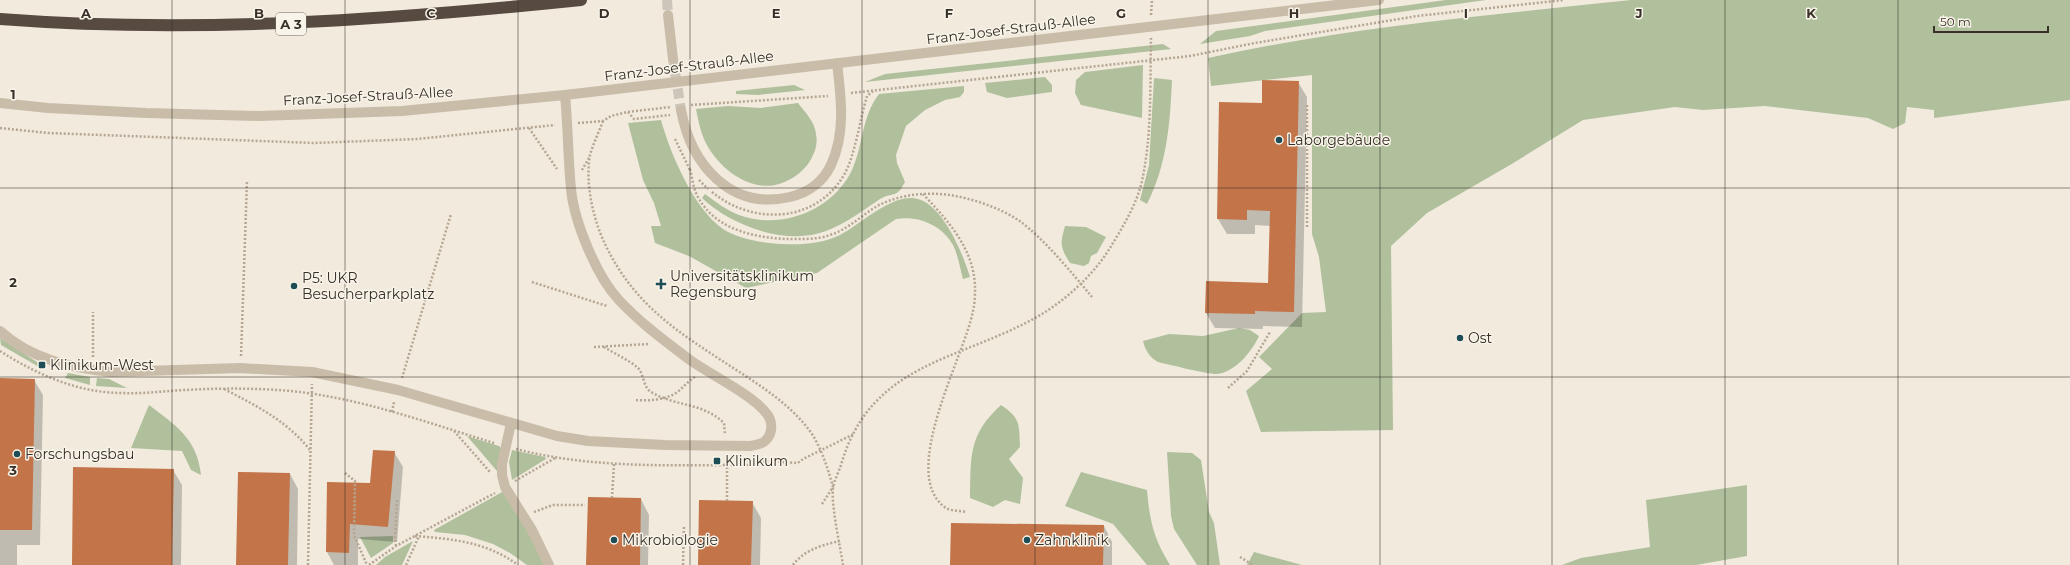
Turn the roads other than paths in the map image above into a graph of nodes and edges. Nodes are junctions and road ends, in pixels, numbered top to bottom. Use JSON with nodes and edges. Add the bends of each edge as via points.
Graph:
{"nodes":[{"id":1,"x":581,"y":0,"type":"edge"},
{"id":2,"x":1379,"y":0,"type":"edge"},
{"id":3,"x":668,"y":15,"type":"tunnel mouth"},
{"id":4,"x":0,"y":19,"type":"edge"},
{"id":5,"x":673,"y":59,"type":"tunnel mouth"},
{"id":6,"x":837,"y":63,"type":"junction"},
{"id":7,"x":565,"y":95,"type":"junction"},
{"id":8,"x":0,"y":103,"type":"edge"},
{"id":9,"x":681,"y":110,"type":"tunnel mouth"},
{"id":10,"x":0,"y":331,"type":"edge"},
{"id":11,"x":510,"y":423,"type":"junction"},
{"id":12,"x":549,"y":565,"type":"edge"}],
"edges":[{"from":1,"to":4,"type":"highway","number":"A 3","via":[[441,14],[262,25],[127,26]]},
{"from":2,"to":6,"type":"street","name":"Franz-Josef-Strauß-Allee"},
{"from":3,"to":5,"type":"street"},
{"from":6,"to":7,"type":"street","name":"Franz-Josef-Strauß-Allee"},
{"from":6,"to":9,"type":"street","via":[[841,94],[841,129],[836,152],[831,166],[812,189],[799,195],[769,201],[750,198],[728,189],[700,160],[690,141]]},
{"from":7,"to":8,"type":"street","name":"Franz-Josef-Strauß-Allee","via":[[402,111],[260,116],[146,113]]},
{"from":7,"to":11,"type":"street","via":[[571,190],[580,228],[596,266],[617,298],[634,315],[667,342],[757,404],[768,414],[772,424],[770,434],[764,442],[751,446],[726,446],[588,441],[557,436]]},
{"from":10,"to":11,"type":"street","via":[[36,354],[60,364],[92,370],[111,372],[240,368],[312,372],[398,390]]},
{"from":11,"to":12,"type":"street","via":[[502,476],[505,487],[540,544]]}]}
